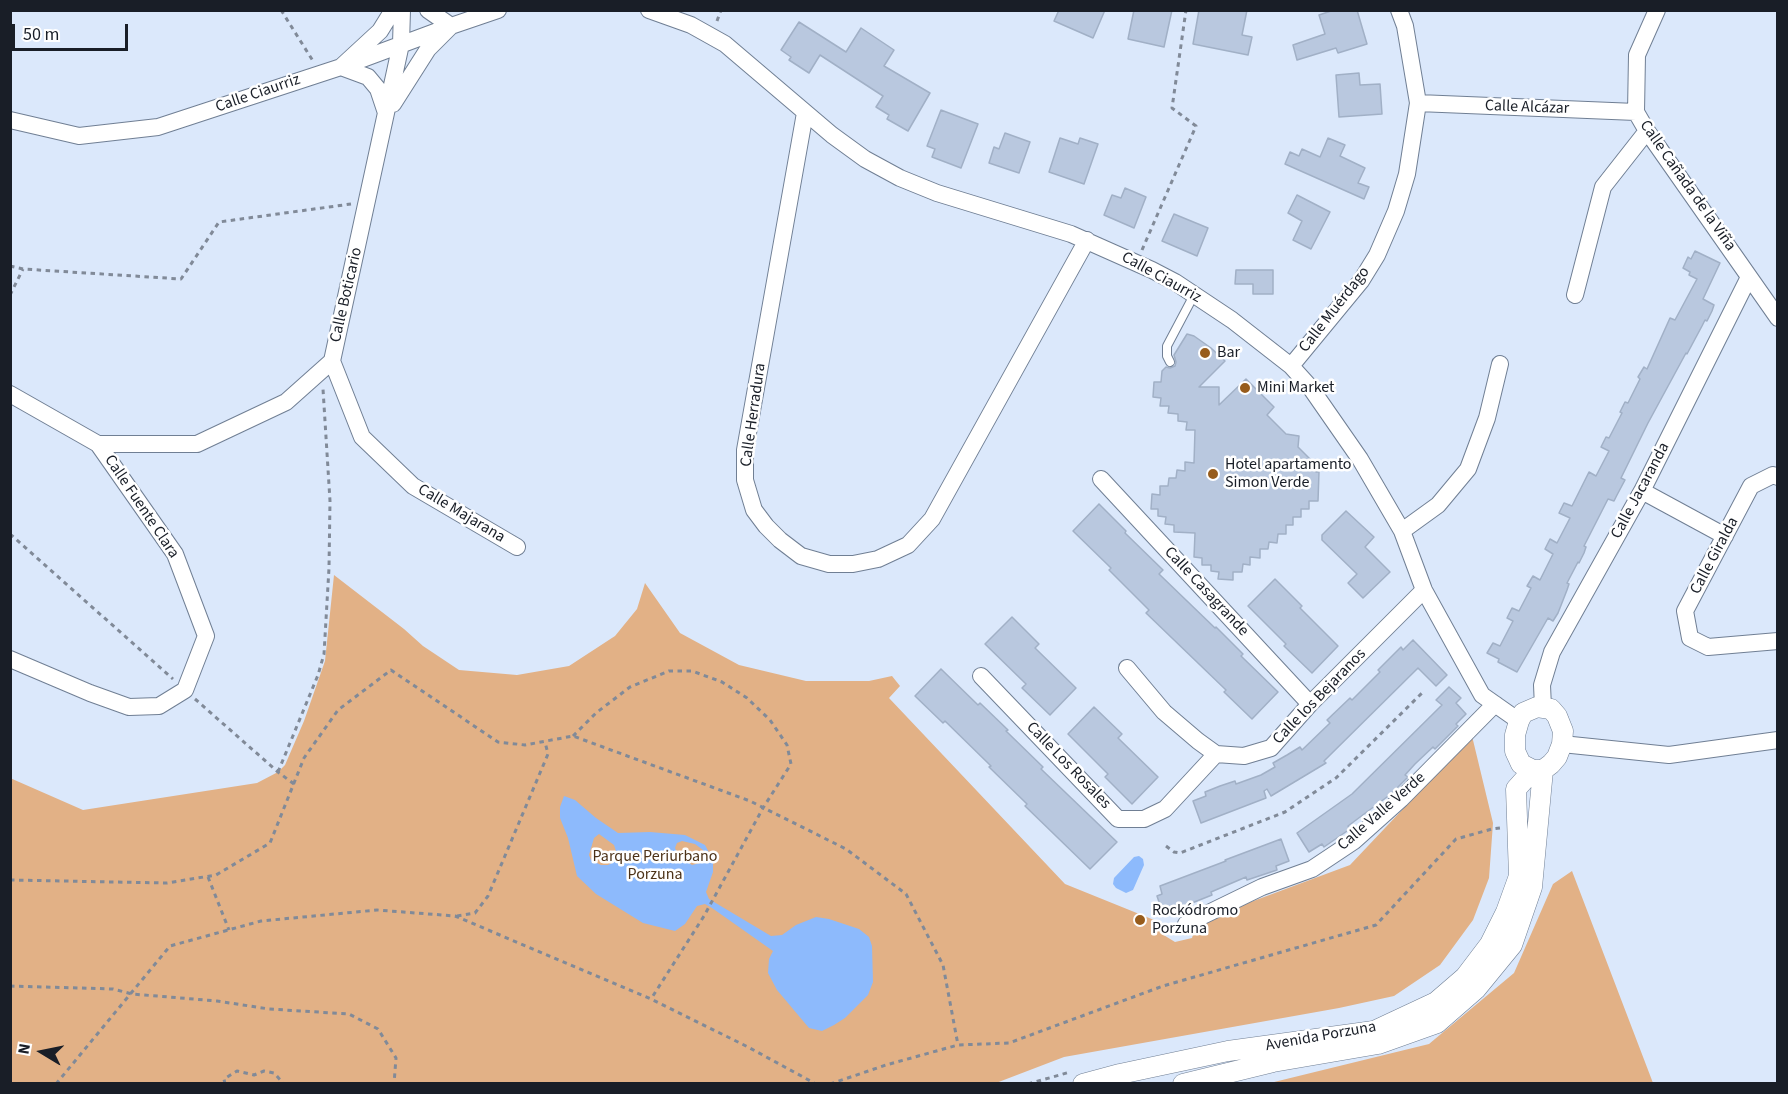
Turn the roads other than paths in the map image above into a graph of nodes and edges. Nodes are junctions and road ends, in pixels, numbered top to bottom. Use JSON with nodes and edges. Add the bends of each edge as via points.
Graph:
{"nodes":[{"id":1,"x":393,"y":10,"type":"edge"},
{"id":2,"x":402,"y":10,"type":"edge"},
{"id":3,"x":428,"y":10,"type":"edge"},
{"id":4,"x":498,"y":10,"type":"edge"},
{"id":5,"x":649,"y":10,"type":"edge"},
{"id":6,"x":1399,"y":10,"type":"edge"},
{"id":7,"x":1658,"y":10,"type":"edge"},
{"id":8,"x":451,"y":26,"type":"junction"},
{"id":9,"x":401,"y":44,"type":"junction"},
{"id":10,"x":341,"y":67,"type":"junction"},
{"id":11,"x":1418,"y":103,"type":"junction"},
{"id":12,"x":1636,"y":112,"type":"junction"},
{"id":13,"x":805,"y":113,"type":"junction"},
{"id":14,"x":386,"y":115,"type":"junction"},
{"id":15,"x":10,"y":120,"type":"edge"},
{"id":16,"x":1647,"y":131,"type":"junction"},
{"id":17,"x":1087,"y":240,"type":"junction"},
{"id":18,"x":1749,"y":277,"type":"junction"},
{"id":19,"x":1194,"y":295,"type":"junction"},
{"id":20,"x":1575,"y":295,"type":"dead end"},
{"id":21,"x":1778,"y":318,"type":"edge"},
{"id":22,"x":1170,"y":362,"type":"dead end"},
{"id":23,"x":1500,"y":364,"type":"dead end"},
{"id":24,"x":327,"y":365,"type":"junction"},
{"id":25,"x":1291,"y":366,"type":"junction"},
{"id":26,"x":10,"y":394,"type":"edge"},
{"id":27,"x":98,"y":444,"type":"junction"},
{"id":28,"x":1778,"y":477,"type":"edge"},
{"id":29,"x":1101,"y":479,"type":"dead end"},
{"id":30,"x":1642,"y":491,"type":"junction"},
{"id":31,"x":1402,"y":531,"type":"junction"},
{"id":32,"x":1725,"y":536,"type":"junction"},
{"id":33,"x":517,"y":547,"type":"dead end"},
{"id":34,"x":1424,"y":590,"type":"junction"},
{"id":35,"x":1778,"y":641,"type":"edge"},
{"id":36,"x":10,"y":659,"type":"edge"},
{"id":37,"x":1127,"y":668,"type":"dead end"},
{"id":38,"x":981,"y":676,"type":"dead end"},
{"id":39,"x":1310,"y":704,"type":"junction"},
{"id":40,"x":1495,"y":704,"type":"junction"},
{"id":41,"x":1543,"y":707,"type":"junction"},
{"id":42,"x":1519,"y":721,"type":"junction"},
{"id":43,"x":1778,"y":740,"type":"edge"},
{"id":44,"x":1562,"y":744,"type":"junction"},
{"id":45,"x":1216,"y":754,"type":"junction"},
{"id":46,"x":1538,"y":770,"type":"junction"},
{"id":47,"x":1186,"y":924,"type":"dead end"},
{"id":48,"x":1077,"y":1078,"type":"edge"},
{"id":49,"x":1183,"y":1083,"type":"edge"}],
"edges":[{"from":1,"to":10,"type":"street","via":[[380,30]]},
{"from":2,"to":9,"type":"street","name":"Calle Boticario"},
{"from":3,"to":8,"type":"street"},
{"from":4,"to":8,"type":"street","name":"Calle Ciaurriz"},
{"from":5,"to":13,"type":"street","name":"Calle Ciaurriz","via":[[691,25],[725,44]]},
{"from":6,"to":11,"type":"street","name":"Calle Muérdago"},
{"from":7,"to":12,"type":"street","name":"Calle Cañada de la Viña","via":[[1637,56]]},
{"from":8,"to":9,"type":"street","name":"Calle Ciaurriz"},
{"from":8,"to":14,"type":"street","via":[[428,50]]},
{"from":9,"to":10,"type":"street","name":"Calle Ciaurriz"},
{"from":9,"to":14,"type":"street","name":"Calle Boticario"},
{"from":10,"to":14,"type":"street","via":[[368,76],[378,89]]},
{"from":10,"to":15,"type":"street","name":"Calle Ciaurriz","via":[[158,127],[79,136]]},
{"from":11,"to":12,"type":"street","name":"Calle Alcázar"},
{"from":11,"to":25,"type":"street","name":"Calle Muérdago","via":[[1407,174],[1380,248],[1361,281]]},
{"from":12,"to":16,"type":"street","name":"Calle Cañada de la Viña"},
{"from":13,"to":17,"type":"street","name":"Calle Ciaurriz","via":[[866,159],[900,178]]},
{"from":13,"to":17,"type":"street","name":"Calle Herradura","via":[[745,450],[745,480],[754,510],[780,540],[801,556],[829,564],[878,560],[908,545],[932,519]]},
{"from":14,"to":24,"type":"street","name":"Calle Boticario"},
{"from":16,"to":18,"type":"street","name":"Calle Cañada de la Viña"},
{"from":16,"to":20,"type":"street","via":[[1603,187]]},
{"from":17,"to":19,"type":"street","name":"Calle Ciaurriz"},
{"from":18,"to":21,"type":"street","name":"Calle Cañada de la Viña"},
{"from":18,"to":30,"type":"street","name":"Calle Jacaranda"},
{"from":19,"to":22,"type":"lane","via":[[1167,346]]},
{"from":19,"to":25,"type":"street","name":"Calle Ciaurriz"},
{"from":23,"to":31,"type":"street","via":[[1487,418],[1468,469],[1438,505]]},
{"from":24,"to":27,"type":"street","via":[[286,402],[196,444]]},
{"from":24,"to":33,"type":"street","name":"Calle Majarana","via":[[362,438],[413,486]]},
{"from":25,"to":31,"type":"street","name":"Calle Ciaurriz","via":[[1360,459]]},
{"from":26,"to":27,"type":"street","name":"Calle Fuente Clara"},
{"from":27,"to":36,"type":"street","name":"Calle Fuente Clara","via":[[175,554],[206,636],[185,690],[159,706],[129,707]]},
{"from":28,"to":32,"type":"street","name":"Calle Giralda","via":[[1773,475],[1751,486]]},
{"from":29,"to":39,"type":"street","name":"Calle Casagrande"},
{"from":30,"to":32,"type":"street"},
{"from":30,"to":41,"type":"street","name":"Calle Jacaranda","via":[[1552,652],[1542,685]]},
{"from":31,"to":34,"type":"street","name":"Calle Ciaurriz"},
{"from":32,"to":35,"type":"street","name":"Calle Giralda","via":[[1685,610],[1690,638],[1708,647]]},
{"from":34,"to":39,"type":"street","name":"Calle los Bejaranos"},
{"from":34,"to":40,"type":"street","name":"Calle Ciaurriz","via":[[1482,695]]},
{"from":37,"to":45,"type":"street","via":[[1164,712]]},
{"from":38,"to":45,"type":"street","name":"Calle Los Rosales","via":[[1118,819],[1144,819],[1165,809]]},
{"from":39,"to":45,"type":"street","name":"Calle los Bejaranos","via":[[1271,747],[1244,756]]},
{"from":40,"to":42,"type":"street","name":"Calle Ciaurriz"},
{"from":40,"to":47,"type":"street","name":"Calle Valle Verde","via":[[1354,841],[1312,869],[1263,887]]},
{"from":41,"to":42,"type":"street","via":[[1523,713]]},
{"from":41,"to":44,"type":"street","via":[[1557,716],[1563,731]]},
{"from":42,"to":46,"type":"street","via":[[1515,751],[1521,764]]},
{"from":43,"to":44,"type":"street","via":[[1669,755]]},
{"from":44,"to":46,"type":"street","via":[[1551,764]]},
{"from":46,"to":48,"type":"street","name":"Avenida Porzuna","via":[[1516,789],[1519,876],[1506,912],[1490,944],[1465,977],[1436,1002],[1374,1031]]},
{"from":46,"to":49,"type":"street","name":"Avenida Porzuna","via":[[1532,887],[1512,945],[1476,989],[1437,1023],[1378,1044]]}]}
